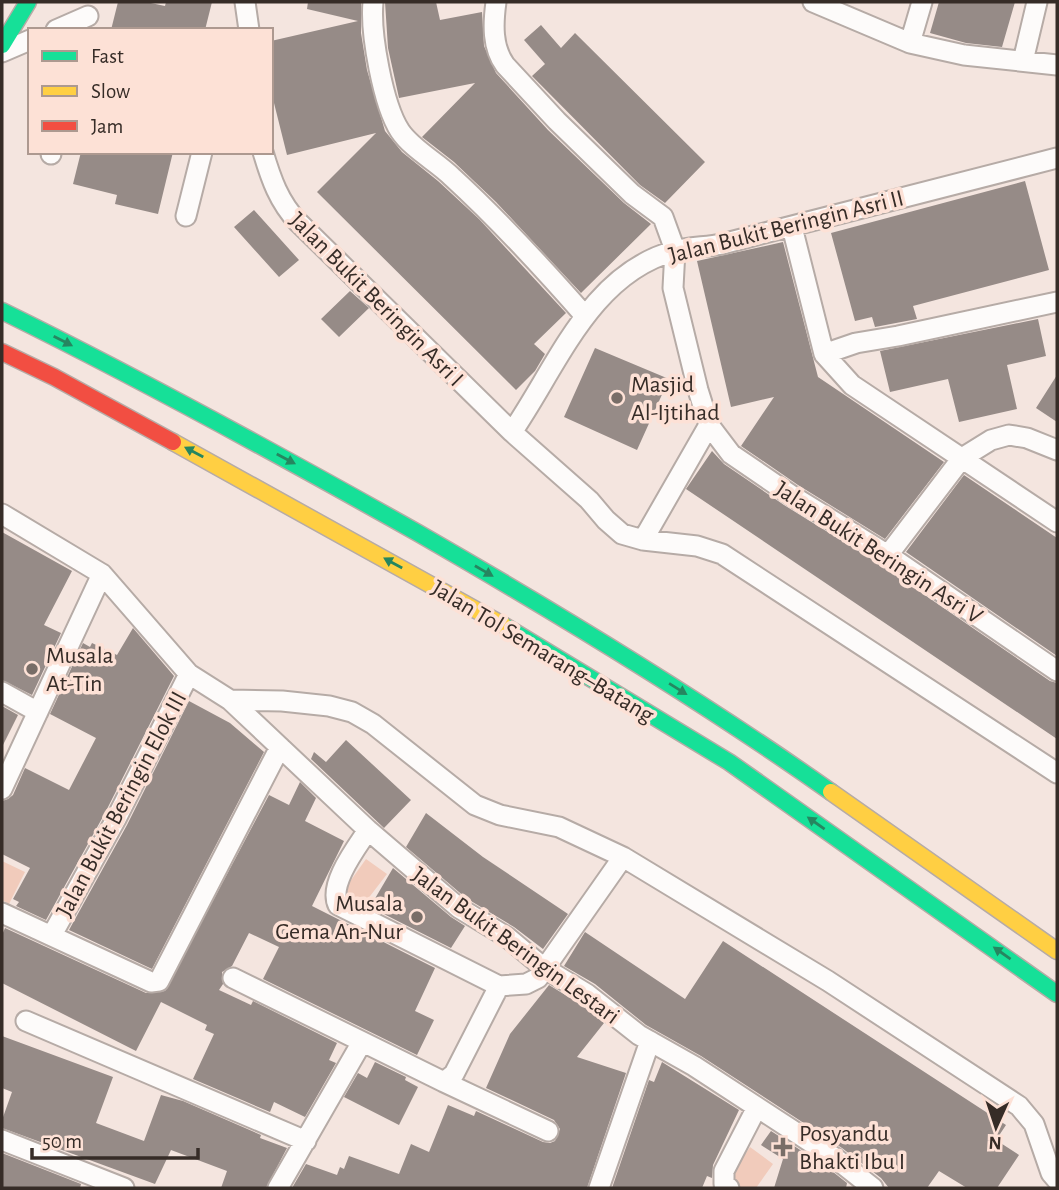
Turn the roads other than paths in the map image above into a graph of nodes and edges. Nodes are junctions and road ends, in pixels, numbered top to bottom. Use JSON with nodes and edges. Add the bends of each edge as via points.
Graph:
{"nodes":[{"id":1,"x":28,"y":2,"type":"edge"},
{"id":2,"x":245,"y":2,"type":"edge"},
{"id":3,"x":373,"y":2,"type":"edge"},
{"id":4,"x":496,"y":2,"type":"edge"},
{"id":5,"x":813,"y":2,"type":"edge"},
{"id":6,"x":922,"y":2,"type":"edge"},
{"id":7,"x":1037,"y":2,"type":"edge"},
{"id":8,"x":88,"y":16,"type":"edge"},
{"id":9,"x":61,"y":28,"type":"edge"},
{"id":10,"x":248,"y":28,"type":"edge"},
{"id":11,"x":28,"y":41,"type":"edge"},
{"id":12,"x":910,"y":43,"type":"junction"},
{"id":13,"x":2,"y":44,"type":"edge"},
{"id":14,"x":2,"y":52,"type":"edge"},
{"id":15,"x":1023,"y":61,"type":"junction"},
{"id":16,"x":1057,"y":65,"type":"edge"},
{"id":17,"x":202,"y":154,"type":"edge"},
{"id":18,"x":263,"y":154,"type":"edge"},
{"id":19,"x":1057,"y":158,"type":"edge"},
{"id":20,"x":186,"y":216,"type":"dead end"},
{"id":21,"x":792,"y":227,"type":"junction"},
{"id":22,"x":675,"y":250,"type":"junction"},
{"id":23,"x":1057,"y":302,"type":"edge"},
{"id":24,"x":2,"y":311,"type":"edge"},
{"id":25,"x":585,"y":316,"type":"junction"},
{"id":26,"x":2,"y":352,"type":"edge"},
{"id":27,"x":824,"y":354,"type":"junction"},
{"id":28,"x":709,"y":425,"type":"junction"},
{"id":29,"x":512,"y":432,"type":"junction"},
{"id":30,"x":1057,"y":450,"type":"edge"},
{"id":31,"x":962,"y":458,"type":"junction"},
{"id":32,"x":2,"y":514,"type":"edge"},
{"id":33,"x":1057,"y":523,"type":"edge"},
{"id":34,"x":643,"y":540,"type":"junction"},
{"id":35,"x":888,"y":555,"type":"junction"},
{"id":36,"x":102,"y":574,"type":"junction"},
{"id":37,"x":1057,"y":671,"type":"edge"},
{"id":38,"x":189,"y":674,"type":"junction"},
{"id":39,"x":2,"y":692,"type":"edge"},
{"id":40,"x":230,"y":700,"type":"junction"},
{"id":41,"x":38,"y":712,"type":"junction"},
{"id":42,"x":280,"y":747,"type":"junction"},
{"id":43,"x":1057,"y":773,"type":"edge"},
{"id":44,"x":2,"y":789,"type":"edge"},
{"id":45,"x":368,"y":830,"type":"junction"},
{"id":46,"x":623,"y":858,"type":"junction"},
{"id":47,"x":2,"y":913,"type":"edge"},
{"id":48,"x":52,"y":935,"type":"junction"},
{"id":49,"x":1057,"y":951,"type":"edge"},
{"id":50,"x":544,"y":968,"type":"junction"},
{"id":51,"x":233,"y":978,"type":"dead end"},
{"id":52,"x":499,"y":986,"type":"junction"},
{"id":53,"x":1057,"y":994,"type":"edge"},
{"id":54,"x":26,"y":1021,"type":"dead end"},
{"id":55,"x":650,"y":1041,"type":"junction"},
{"id":56,"x":362,"y":1042,"type":"junction"},
{"id":57,"x":444,"y":1082,"type":"junction"},
{"id":58,"x":756,"y":1109,"type":"junction"},
{"id":59,"x":548,"y":1131,"type":"dead end"},
{"id":60,"x":2,"y":1140,"type":"edge"},
{"id":61,"x":306,"y":1141,"type":"junction"},
{"id":62,"x":1051,"y":1177,"type":"edge"},
{"id":63,"x":865,"y":1186,"type":"edge"},
{"id":64,"x":124,"y":1188,"type":"edge"},
{"id":65,"x":278,"y":1188,"type":"edge"},
{"id":66,"x":599,"y":1188,"type":"edge"},
{"id":67,"x":729,"y":1188,"type":"edge"}],
"edges":[{"from":1,"to":13,"type":"main road"},
{"from":2,"to":10,"type":"street"},
{"from":3,"to":25,"type":"street","via":[[376,51],[389,107],[402,135],[519,241]]},
{"from":4,"to":22,"type":"street","via":[[495,44],[505,65],[632,194],[663,217]]},
{"from":5,"to":12,"type":"street"},
{"from":6,"to":12,"type":"street"},
{"from":7,"to":15,"type":"street"},
{"from":8,"to":9,"type":"street"},
{"from":11,"to":14,"type":"street"},
{"from":12,"to":15,"type":"street"},
{"from":15,"to":16,"type":"street"},
{"from":17,"to":20,"type":"street"},
{"from":18,"to":29,"type":"street","name":"Jalan Bukit Beringin Asri I","via":[[286,209]]},
{"from":19,"to":21,"type":"street","name":"Jalan Bukit Beringin Asri II"},
{"from":21,"to":22,"type":"street","name":"Jalan Bukit Beringin Asri II"},
{"from":21,"to":27,"type":"street"},
{"from":22,"to":25,"type":"street","name":"Jalan Bukit Beringin Asri II","via":[[630,273]]},
{"from":22,"to":28,"type":"street","name":"Jalan Bukit Beringin Asri V","via":[[673,288]]},
{"from":23,"to":27,"type":"street","via":[[856,343]]},
{"from":24,"to":49,"type":"main road","name":"Jalan Tol Semarang–Batang","one_way":true,"via":[[312,473],[531,598],[747,732]]},
{"from":25,"to":29,"type":"street","name":"Jalan Bukit Beringin Asri II"},
{"from":53,"to":26,"type":"main road","name":"Jalan Tol Semarang–Batang","one_way":true,"via":[[717,754],[516,632],[307,514]]},
{"from":27,"to":31,"type":"street","via":[[852,385]]},
{"from":28,"to":34,"type":"street"},
{"from":28,"to":35,"type":"street","name":"Jalan Bukit Beringin Asri V","via":[[731,454]]},
{"from":29,"to":34,"type":"street","name":"Jalan Bukit Beringin Asri I","via":[[622,534]]},
{"from":30,"to":31,"type":"street","via":[[1009,435]]},
{"from":31,"to":33,"type":"street"},
{"from":31,"to":35,"type":"street"},
{"from":32,"to":36,"type":"street","name":"Jalan Bukit Beringin Lestari"},
{"from":34,"to":43,"type":"street","name":"Jalan Bukit Beringin Asri I","via":[[697,546],[722,554]]},
{"from":35,"to":37,"type":"street","name":"Jalan Bukit Beringin Asri V"},
{"from":36,"to":38,"type":"street","name":"Jalan Bukit Beringin Lestari"},
{"from":36,"to":41,"type":"street"},
{"from":38,"to":40,"type":"street","name":"Jalan Bukit Beringin Lestari"},
{"from":38,"to":48,"type":"street","name":"Jalan Bukit Beringin Elok III"},
{"from":39,"to":41,"type":"street"},
{"from":40,"to":42,"type":"street","name":"Jalan Bukit Beringin Lestari"},
{"from":40,"to":46,"type":"street","via":[[282,701],[352,712],[475,804],[500,816],[559,827]]},
{"from":41,"to":44,"type":"street"},
{"from":42,"to":45,"type":"street","name":"Jalan Bukit Beringin Lestari"},
{"from":42,"to":48,"type":"street","via":[[162,979],[152,982]]},
{"from":45,"to":50,"type":"street","name":"Jalan Bukit Beringin Lestari","via":[[458,908],[507,937]]},
{"from":45,"to":52,"type":"street","via":[[337,888],[338,905]]},
{"from":46,"to":50,"type":"street"},
{"from":46,"to":62,"type":"street","via":[[828,981],[1019,1107],[1034,1124]]},
{"from":47,"to":48,"type":"street"},
{"from":50,"to":52,"type":"street","via":[[533,983]]},
{"from":50,"to":55,"type":"street","name":"Jalan Bukit Beringin Lestari"},
{"from":51,"to":56,"type":"street"},
{"from":52,"to":57,"type":"street","via":[[454,1074]]},
{"from":54,"to":61,"type":"street"},
{"from":55,"to":58,"type":"street","name":"Jalan Bukit Beringin Lestari"},
{"from":55,"to":66,"type":"street"},
{"from":56,"to":57,"type":"street"},
{"from":56,"to":61,"type":"street"},
{"from":57,"to":59,"type":"street"},
{"from":58,"to":63,"type":"street","name":"Jalan Bukit Beringin Lestari","via":[[835,1158]]},
{"from":58,"to":67,"type":"street","via":[[724,1171],[724,1184]]},
{"from":60,"to":64,"type":"street"},
{"from":61,"to":65,"type":"street"}]}
